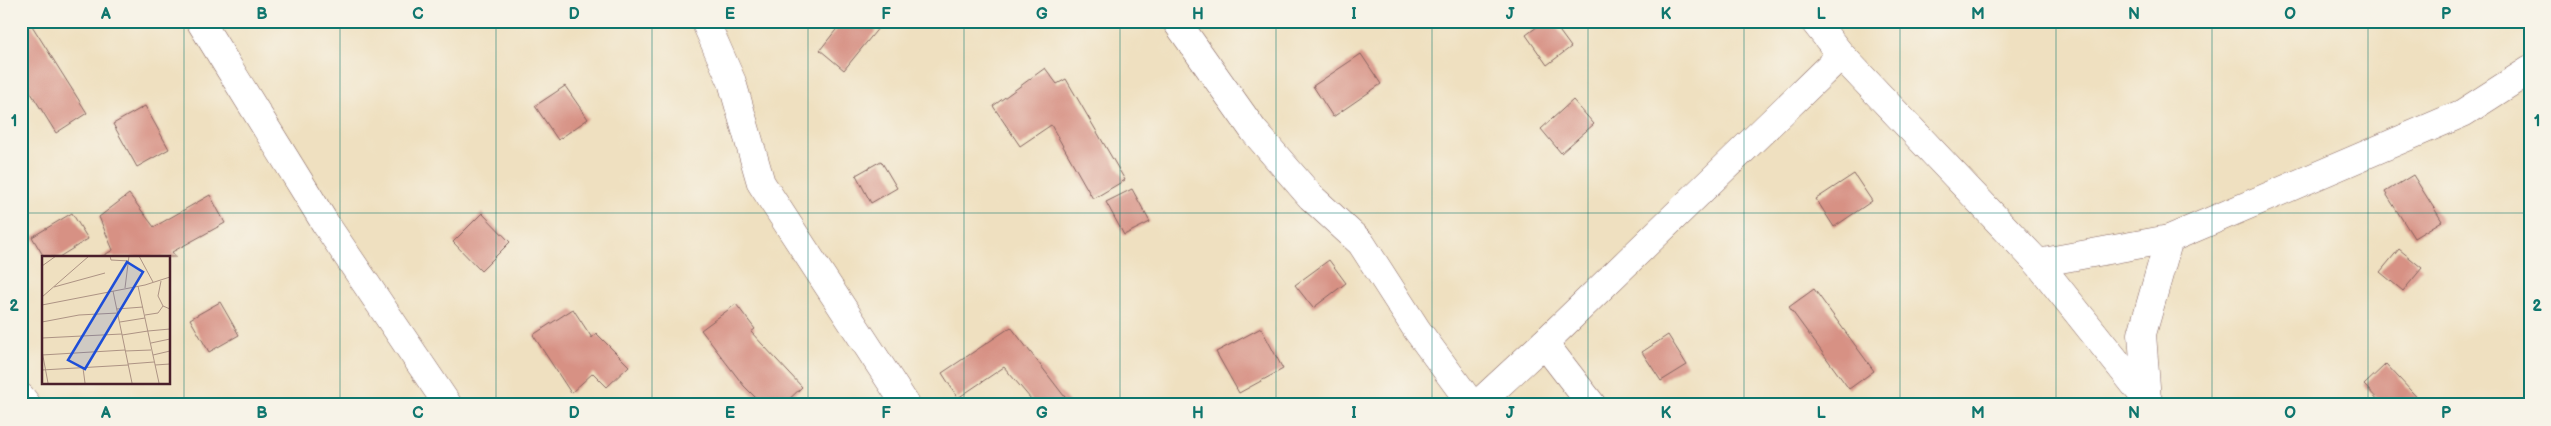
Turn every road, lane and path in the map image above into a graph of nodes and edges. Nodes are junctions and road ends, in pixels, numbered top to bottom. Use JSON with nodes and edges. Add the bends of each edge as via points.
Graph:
{"nodes":[{"id":1,"x":200,"y":21,"type":"edge"},
{"id":2,"x":705,"y":21,"type":"edge"},
{"id":3,"x":1176,"y":21,"type":"edge"},
{"id":4,"x":1814,"y":21,"type":"edge"},
{"id":5,"x":1841,"y":55,"type":"junction"},
{"id":6,"x":2530,"y":70,"type":"edge"},
{"id":7,"x":2169,"y":239,"type":"junction"},
{"id":8,"x":2038,"y":263,"type":"junction"},
{"id":9,"x":1544,"y":343,"type":"junction"},
{"id":10,"x":21,"y":397,"type":"edge"},
{"id":11,"x":2149,"y":402,"type":"edge"},
{"id":12,"x":27,"y":405,"type":"edge"},
{"id":13,"x":448,"y":405,"type":"edge"},
{"id":14,"x":906,"y":405,"type":"edge"},
{"id":15,"x":1472,"y":405,"type":"edge"},
{"id":16,"x":1477,"y":405,"type":"edge"},
{"id":17,"x":1592,"y":405,"type":"edge"}],
"edges":[{"from":1,"to":13,"type":"street","via":[[325,223]]},
{"from":2,"to":14,"type":"street","via":[[732,82],[761,183]]},
{"from":3,"to":15,"type":"street","via":[[1254,131],[1311,197],[1361,243],[1417,330]]},
{"from":4,"to":5,"type":"street"},
{"from":5,"to":8,"type":"street"},
{"from":5,"to":9,"type":"street"},
{"from":6,"to":7,"type":"street","via":[[2463,112]]},
{"from":7,"to":8,"type":"street"},
{"from":7,"to":11,"type":"street","via":[[2142,334]]},
{"from":8,"to":11,"type":"street"},
{"from":9,"to":16,"type":"street"},
{"from":9,"to":17,"type":"street"},
{"from":10,"to":12,"type":"street"}]}
